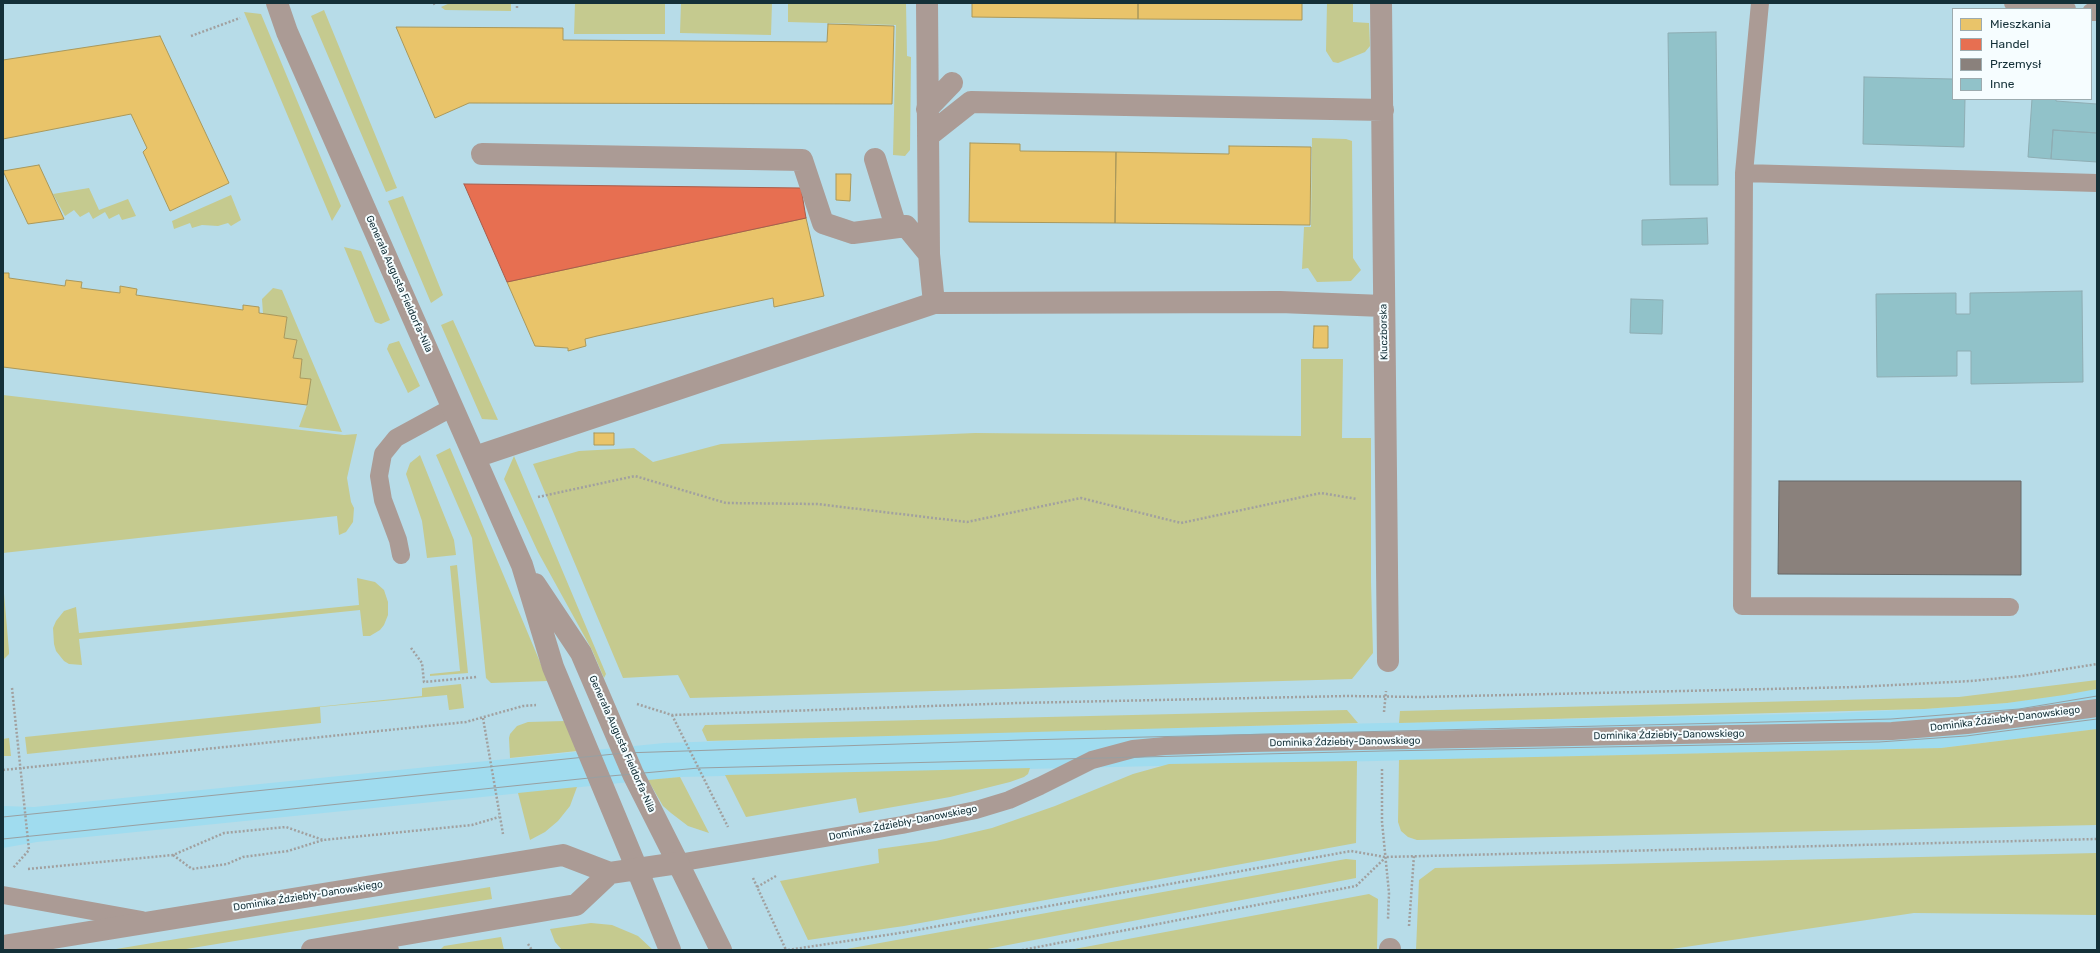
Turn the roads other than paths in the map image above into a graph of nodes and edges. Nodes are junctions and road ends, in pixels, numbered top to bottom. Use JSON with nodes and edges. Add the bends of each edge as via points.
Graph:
{"nodes":[{"id":1,"x":927,"y":3,"type":"edge"},
{"id":2,"x":1381,"y":3,"type":"edge"},
{"id":3,"x":1760,"y":3,"type":"edge"},
{"id":4,"x":2013,"y":3,"type":"edge"},
{"id":5,"x":280,"y":4,"type":"edge"},
{"id":6,"x":2058,"y":8,"type":"edge"},
{"id":7,"x":952,"y":83,"type":"dead end"},
{"id":8,"x":927,"y":109,"type":"junction"},
{"id":9,"x":1383,"y":110,"type":"junction"},
{"id":10,"x":928,"y":136,"type":"junction"},
{"id":11,"x":482,"y":154,"type":"dead end"},
{"id":12,"x":875,"y":159,"type":"dead end"},
{"id":13,"x":1744,"y":173,"type":"junction"},
{"id":14,"x":2097,"y":183,"type":"edge"},
{"id":15,"x":896,"y":227,"type":"junction"},
{"id":16,"x":929,"y":254,"type":"junction"},
{"id":17,"x":934,"y":303,"type":"junction"},
{"id":18,"x":1383,"y":306,"type":"junction"},
{"id":19,"x":453,"y":407,"type":"junction"},
{"id":20,"x":475,"y":457,"type":"junction"},
{"id":21,"x":401,"y":555,"type":"dead end"},
{"id":22,"x":522,"y":565,"type":"junction"},
{"id":23,"x":2010,"y":607,"type":"dead end"},
{"id":24,"x":1388,"y":661,"type":"dead end"},
{"id":25,"x":2097,"y":708,"type":"edge"},
{"id":26,"x":678,"y":863,"type":"junction"},
{"id":27,"x":636,"y":869,"type":"junction"},
{"id":28,"x":610,"y":873,"type":"junction"},
{"id":29,"x":3,"y":894,"type":"edge"},
{"id":30,"x":149,"y":922,"type":"junction"},
{"id":31,"x":338,"y":944,"type":"junction"},
{"id":32,"x":3,"y":946,"type":"edge"},
{"id":33,"x":312,"y":950,"type":"edge"},
{"id":34,"x":390,"y":950,"type":"edge"},
{"id":35,"x":670,"y":950,"type":"edge"},
{"id":36,"x":721,"y":950,"type":"edge"}],
"edges":[{"from":1,"to":8,"type":"street"},
{"from":2,"to":9,"type":"street","name":"Kluczborska"},
{"from":3,"to":13,"type":"lane"},
{"from":4,"to":6,"type":"lane"},
{"from":5,"to":19,"type":"street","name":"Generała Augusta Fieldorfa-Nila","via":[[287,32]]},
{"from":7,"to":8,"type":"street"},
{"from":8,"to":10,"type":"street"},
{"from":9,"to":10,"type":"street","via":[[971,102]]},
{"from":9,"to":18,"type":"street","name":"Kluczborska"},
{"from":10,"to":16,"type":"street"},
{"from":11,"to":15,"type":"street","via":[[802,160],[823,223],[853,232]]},
{"from":12,"to":15,"type":"street"},
{"from":13,"to":14,"type":"lane"},
{"from":13,"to":23,"type":"lane","via":[[1742,606]]},
{"from":15,"to":16,"type":"street","via":[[906,226]]},
{"from":16,"to":17,"type":"street"},
{"from":17,"to":18,"type":"street","via":[[1280,302]]},
{"from":17,"to":20,"type":"street"},
{"from":18,"to":24,"type":"street","name":"Kluczborska"},
{"from":19,"to":20,"type":"street","name":"Generała Augusta Fieldorfa-Nila"},
{"from":19,"to":21,"type":"lane","via":[[396,438],[383,454],[379,476]]},
{"from":20,"to":22,"type":"street","name":"Generała Augusta Fieldorfa-Nila"},
{"from":22,"to":26,"type":"street","name":"Generała Augusta Fieldorfa-Nila","via":[[581,653],[633,774]]},
{"from":22,"to":27,"type":"street","name":"Generała Augusta Fieldorfa-Nila","via":[[553,667]]},
{"from":25,"to":26,"type":"lane","name":"Dominika Ździebły-Danowskiego","via":[[1967,726],[1892,730],[1259,743],[1133,749],[1092,760],[1009,800],[976,810]]},
{"from":26,"to":27,"type":"street","name":"Dominika Ździebły-Danowskiego"},
{"from":26,"to":36,"type":"street","name":"Generała Augusta Fieldorfa-Nila"},
{"from":27,"to":28,"type":"street","name":"Dominika Ździebły-Danowskiego"},
{"from":27,"to":35,"type":"street","name":"Generała Augusta Fieldorfa-Nila"},
{"from":28,"to":30,"type":"street","name":"Dominika Ździebły-Danowskiego","via":[[563,855]]},
{"from":28,"to":31,"type":"street","via":[[576,904]]},
{"from":29,"to":30,"type":"lane"},
{"from":30,"to":32,"type":"street","name":"Dominika Ździebły-Danowskiego"},
{"from":31,"to":33,"type":"street"},
{"from":31,"to":34,"type":"lane"}]}
